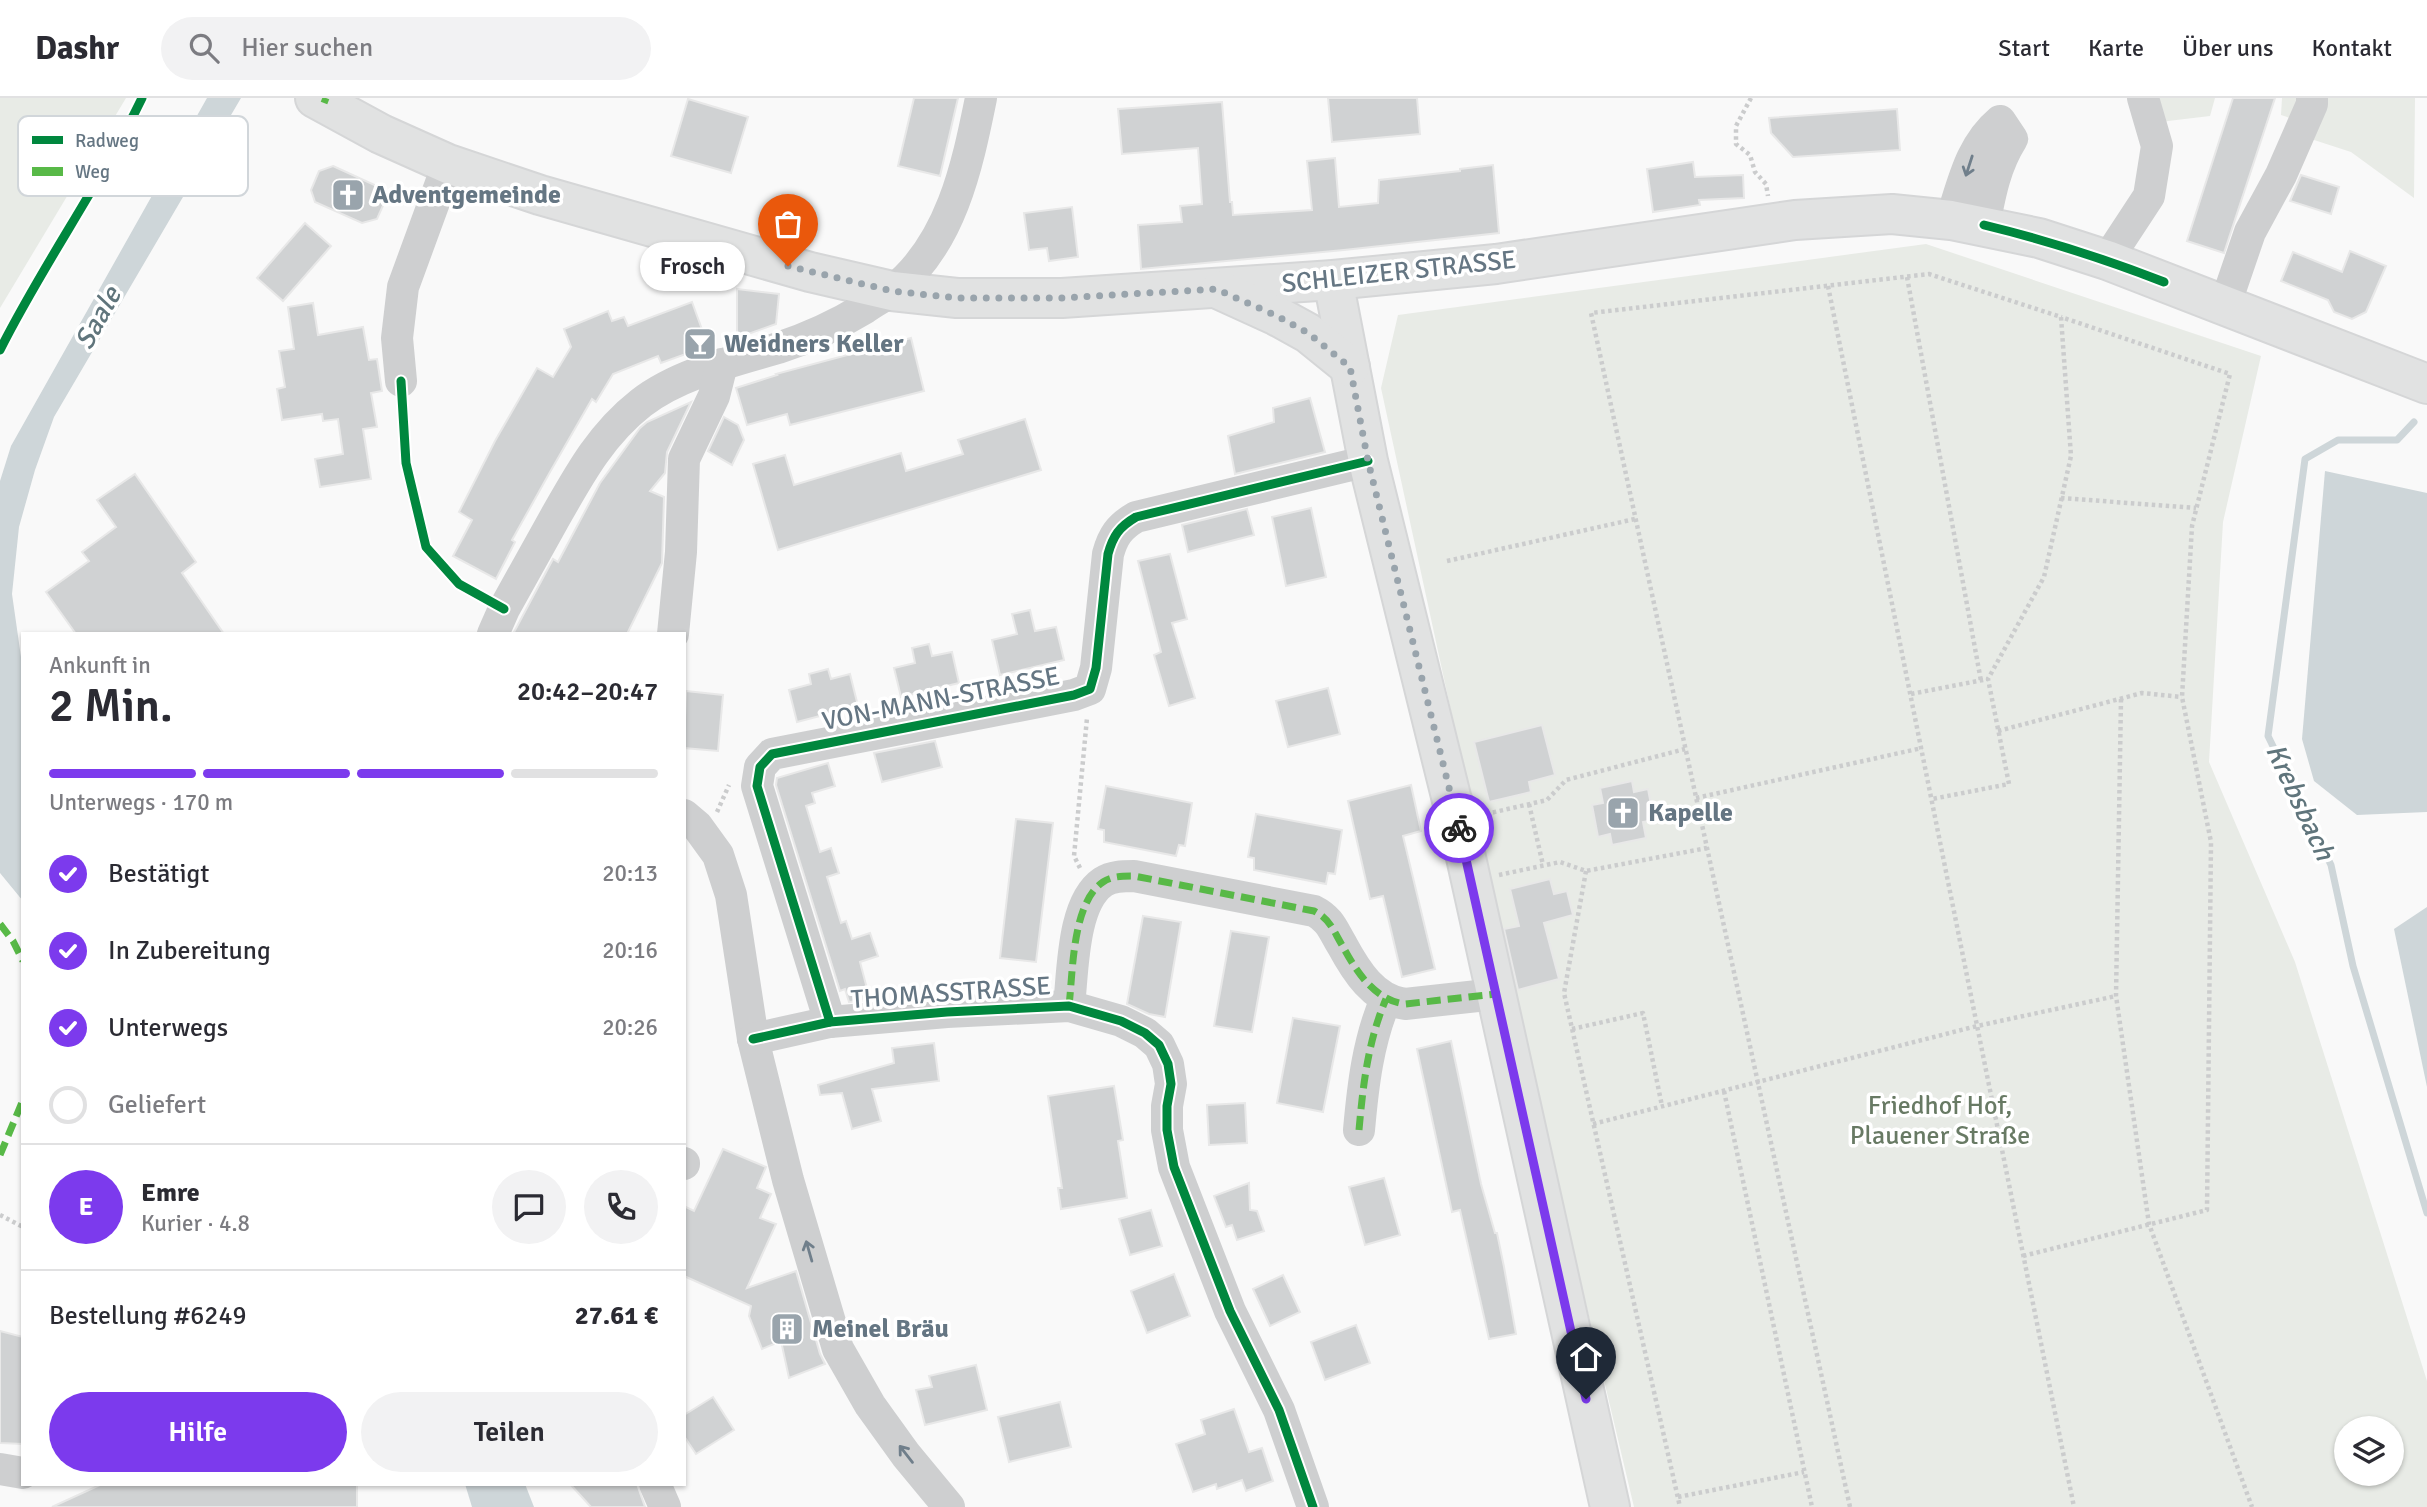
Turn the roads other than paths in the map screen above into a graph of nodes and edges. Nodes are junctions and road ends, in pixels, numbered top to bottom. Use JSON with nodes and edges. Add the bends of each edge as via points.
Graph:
{"nodes":[{"id":1,"x":315,"y":98,"type":"edge"},
{"id":2,"x":981,"y":98,"type":"edge"},
{"id":3,"x":2143,"y":98,"type":"edge"},
{"id":4,"x":2312,"y":98,"type":"edge"},
{"id":5,"x":448,"y":164,"type":"junction"},
{"id":6,"x":2106,"y":260,"type":"junction"},
{"id":7,"x":1333,"y":280,"type":"junction"},
{"id":8,"x":1216,"y":289,"type":"junction"},
{"id":9,"x":892,"y":291,"type":"junction"},
{"id":10,"x":2225,"y":306,"type":"junction"},
{"id":11,"x":722,"y":364,"type":"junction"},
{"id":12,"x":1350,"y":367,"type":"junction"},
{"id":13,"x":401,"y":381,"type":"road end"},
{"id":14,"x":2427,"y":384,"type":"edge"},
{"id":15,"x":1368,"y":461,"type":"junction"},
{"id":16,"x":498,"y":621,"type":"edge"},
{"id":17,"x":673,"y":632,"type":"edge"},
{"id":18,"x":686,"y":817,"type":"edge"},
{"id":19,"x":1496,"y":994,"type":"junction"},
{"id":20,"x":1386,"y":999,"type":"junction"},
{"id":21,"x":1069,"y":1006,"type":"junction"},
{"id":22,"x":830,"y":1022,"type":"junction"},
{"id":23,"x":752,"y":1039,"type":"junction"},
{"id":24,"x":1359,"y":1130,"type":"dead end"},
{"id":25,"x":0,"y":1469,"type":"edge"},
{"id":26,"x":21,"y":1474,"type":"edge"},
{"id":27,"x":657,"y":1486,"type":"edge"},
{"id":28,"x":670,"y":1486,"type":"edge"},
{"id":29,"x":666,"y":1507,"type":"edge"},
{"id":30,"x":950,"y":1507,"type":"edge"},
{"id":31,"x":1313,"y":1507,"type":"edge"},
{"id":32,"x":1611,"y":1507,"type":"edge"}],
"edges":[{"from":1,"to":5,"type":"main road","name":"SCHLEIZER STRASSE"},
{"from":2,"to":9,"type":"street","via":[[968,163],[938,237]]},
{"from":3,"to":6,"type":"street","via":[[2157,145],[2149,196]]},
{"from":4,"to":10,"type":"street","via":[[2281,174],[2250,232]]},
{"from":5,"to":9,"type":"main road","name":"SCHLEIZER STRASSE","via":[[712,245]]},
{"from":5,"to":13,"type":"street","via":[[403,287],[397,338]]},
{"from":6,"to":7,"type":"main road","name":"SCHLEIZER STRASSE","via":[[1968,222],[1892,214],[1821,217],[1496,264]]},
{"from":6,"to":10,"type":"main road","name":"SCHLEIZER STRASSE"},
{"from":7,"to":8,"type":"main road","name":"SCHLEIZER STRASSE"},
{"from":7,"to":12,"type":"main road"},
{"from":8,"to":9,"type":"main road","name":"SCHLEIZER STRASSE","via":[[991,299]]},
{"from":8,"to":12,"type":"main road","via":[[1308,333]]},
{"from":9,"to":11,"type":"street","via":[[801,341]]},
{"from":10,"to":14,"type":"main road","name":"SCHLEIZER STRASSE"},
{"from":11,"to":16,"type":"street","via":[[643,401],[612,428],[589,458]]},
{"from":11,"to":17,"type":"street","via":[[714,396],[684,459]]},
{"from":12,"to":15,"type":"main road"},
{"from":15,"to":19,"type":"main road"},
{"from":15,"to":22,"type":"street","name":"VON-MANN-STRASSE","via":[[1136,517],[1123,525],[1108,554],[1090,689],[772,754],[760,767],[757,786]]},
{"from":18,"to":23,"type":"street","via":[[718,855],[731,895]]},
{"from":19,"to":20,"type":"street","via":[[1405,1004]]},
{"from":19,"to":32,"type":"main road"},
{"from":20,"to":21,"type":"street","name":"THOMASSTRASSE","via":[[1357,970],[1332,925],[1314,911],[1119,876],[1092,891],[1083,910]]},
{"from":20,"to":24,"type":"street","via":[[1369,1051]]},
{"from":21,"to":22,"type":"street","name":"THOMASSTRASSE"},
{"from":21,"to":31,"type":"street","via":[[1121,1021],[1160,1045],[1171,1084],[1167,1130],[1174,1167],[1230,1311],[1279,1410]]},
{"from":22,"to":23,"type":"street","name":"THOMASSTRASSE"},
{"from":30,"to":23,"type":"street","one_way":true,"via":[[870,1405],[838,1349]]},
{"from":25,"to":26,"type":"street"},
{"from":27,"to":29,"type":"street"},
{"from":28,"to":29,"type":"street"}]}
